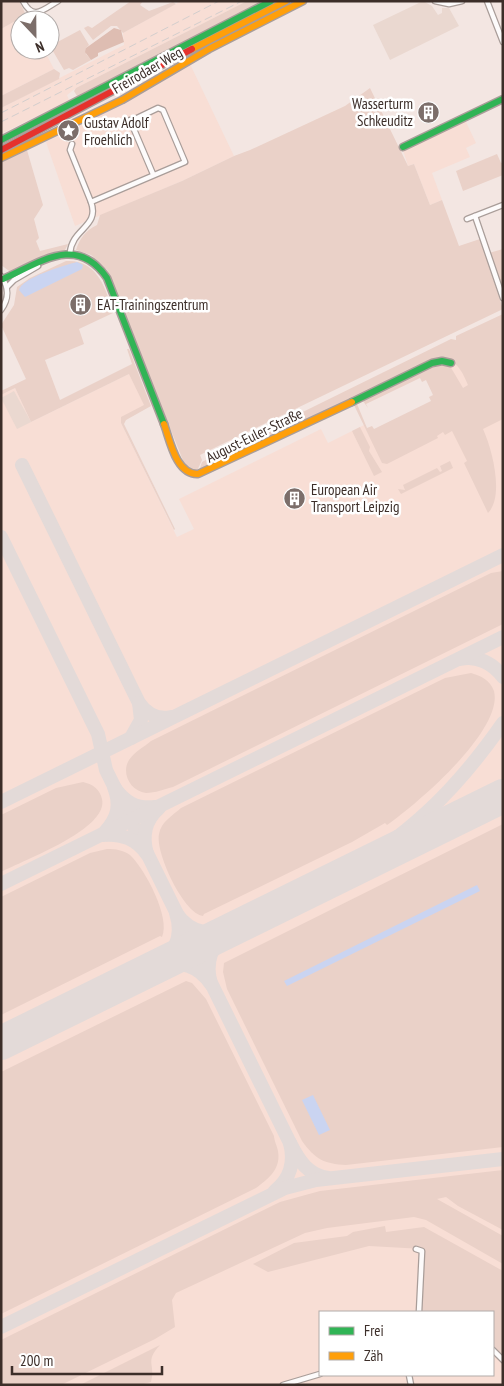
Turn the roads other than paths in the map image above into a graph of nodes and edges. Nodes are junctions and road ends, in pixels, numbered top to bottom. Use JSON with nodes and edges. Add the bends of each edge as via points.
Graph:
{"nodes":[{"id":1,"x":23,"y":1,"type":"edge"},
{"id":2,"x":58,"y":1,"type":"edge"},
{"id":3,"x":271,"y":1,"type":"edge"},
{"id":4,"x":286,"y":1,"type":"edge"},
{"id":5,"x":303,"y":1,"type":"edge"},
{"id":6,"x":436,"y":1,"type":"edge"},
{"id":7,"x":462,"y":1,"type":"edge"},
{"id":8,"x":487,"y":1,"type":"edge"},
{"id":9,"x":503,"y":42,"type":"edge"},
{"id":10,"x":503,"y":99,"type":"edge"},
{"id":11,"x":79,"y":104,"type":"junction"},
{"id":12,"x":1,"y":140,"type":"edge"},
{"id":13,"x":72,"y":144,"type":"dead end"},
{"id":14,"x":403,"y":147,"type":"dead end"},
{"id":15,"x":1,"y":150,"type":"edge"},
{"id":16,"x":1,"y":158,"type":"edge"},
{"id":17,"x":153,"y":174,"type":"junction"},
{"id":18,"x":91,"y":202,"type":"junction"},
{"id":19,"x":503,"y":205,"type":"edge"},
{"id":20,"x":475,"y":216,"type":"junction"},
{"id":21,"x":467,"y":219,"type":"dead end"},
{"id":22,"x":70,"y":253,"type":"junction"},
{"id":23,"x":49,"y":260,"type":"junction"},
{"id":24,"x":2,"y":278,"type":"edge"},
{"id":25,"x":7,"y":287,"type":"junction"},
{"id":26,"x":503,"y":298,"type":"edge"},
{"id":27,"x":1,"y":310,"type":"edge"},
{"id":28,"x":451,"y":363,"type":"dead end"},
{"id":29,"x":416,"y":1249,"type":"dead end"},
{"id":30,"x":419,"y":1311,"type":"edge"},
{"id":31,"x":494,"y":1351,"type":"edge"},
{"id":32,"x":503,"y":1360,"type":"edge"},
{"id":33,"x":319,"y":1374,"type":"edge"},
{"id":34,"x":283,"y":1385,"type":"edge"}],
"edges":[{"from":1,"to":2,"type":"street","via":[[32,13]]},
{"from":3,"to":11,"type":"street"},
{"from":4,"to":11,"type":"street"},
{"from":5,"to":16,"type":"street","name":"Freirodaer Weg","via":[[209,49],[117,102]]},
{"from":6,"to":7,"type":"street","via":[[449,4]]},
{"from":8,"to":9,"type":"street"},
{"from":10,"to":14,"type":"street"},
{"from":11,"to":12,"type":"street"},
{"from":11,"to":15,"type":"street"},
{"from":13,"to":18,"type":"street","via":[[70,150]]},
{"from":17,"to":17,"type":"street","via":[[130,120],[161,108],[185,159],[183,164]]},
{"from":17,"to":18,"type":"street"},
{"from":18,"to":22,"type":"street","via":[[94,216],[74,238]]},
{"from":19,"to":20,"type":"street"},
{"from":20,"to":21,"type":"street"},
{"from":20,"to":26,"type":"street"},
{"from":22,"to":23,"type":"street"},
{"from":22,"to":28,"type":"street","name":"August-Euler-Straße","via":[[93,259],[103,271],[179,464],[193,475],[206,472],[432,363]]},
{"from":23,"to":24,"type":"street"},
{"from":23,"to":25,"type":"street"},
{"from":24,"to":25,"type":"street"},
{"from":25,"to":27,"type":"street"},
{"from":29,"to":30,"type":"street","via":[[422,1251]]},
{"from":31,"to":32,"type":"street"},
{"from":33,"to":34,"type":"street"}]}
